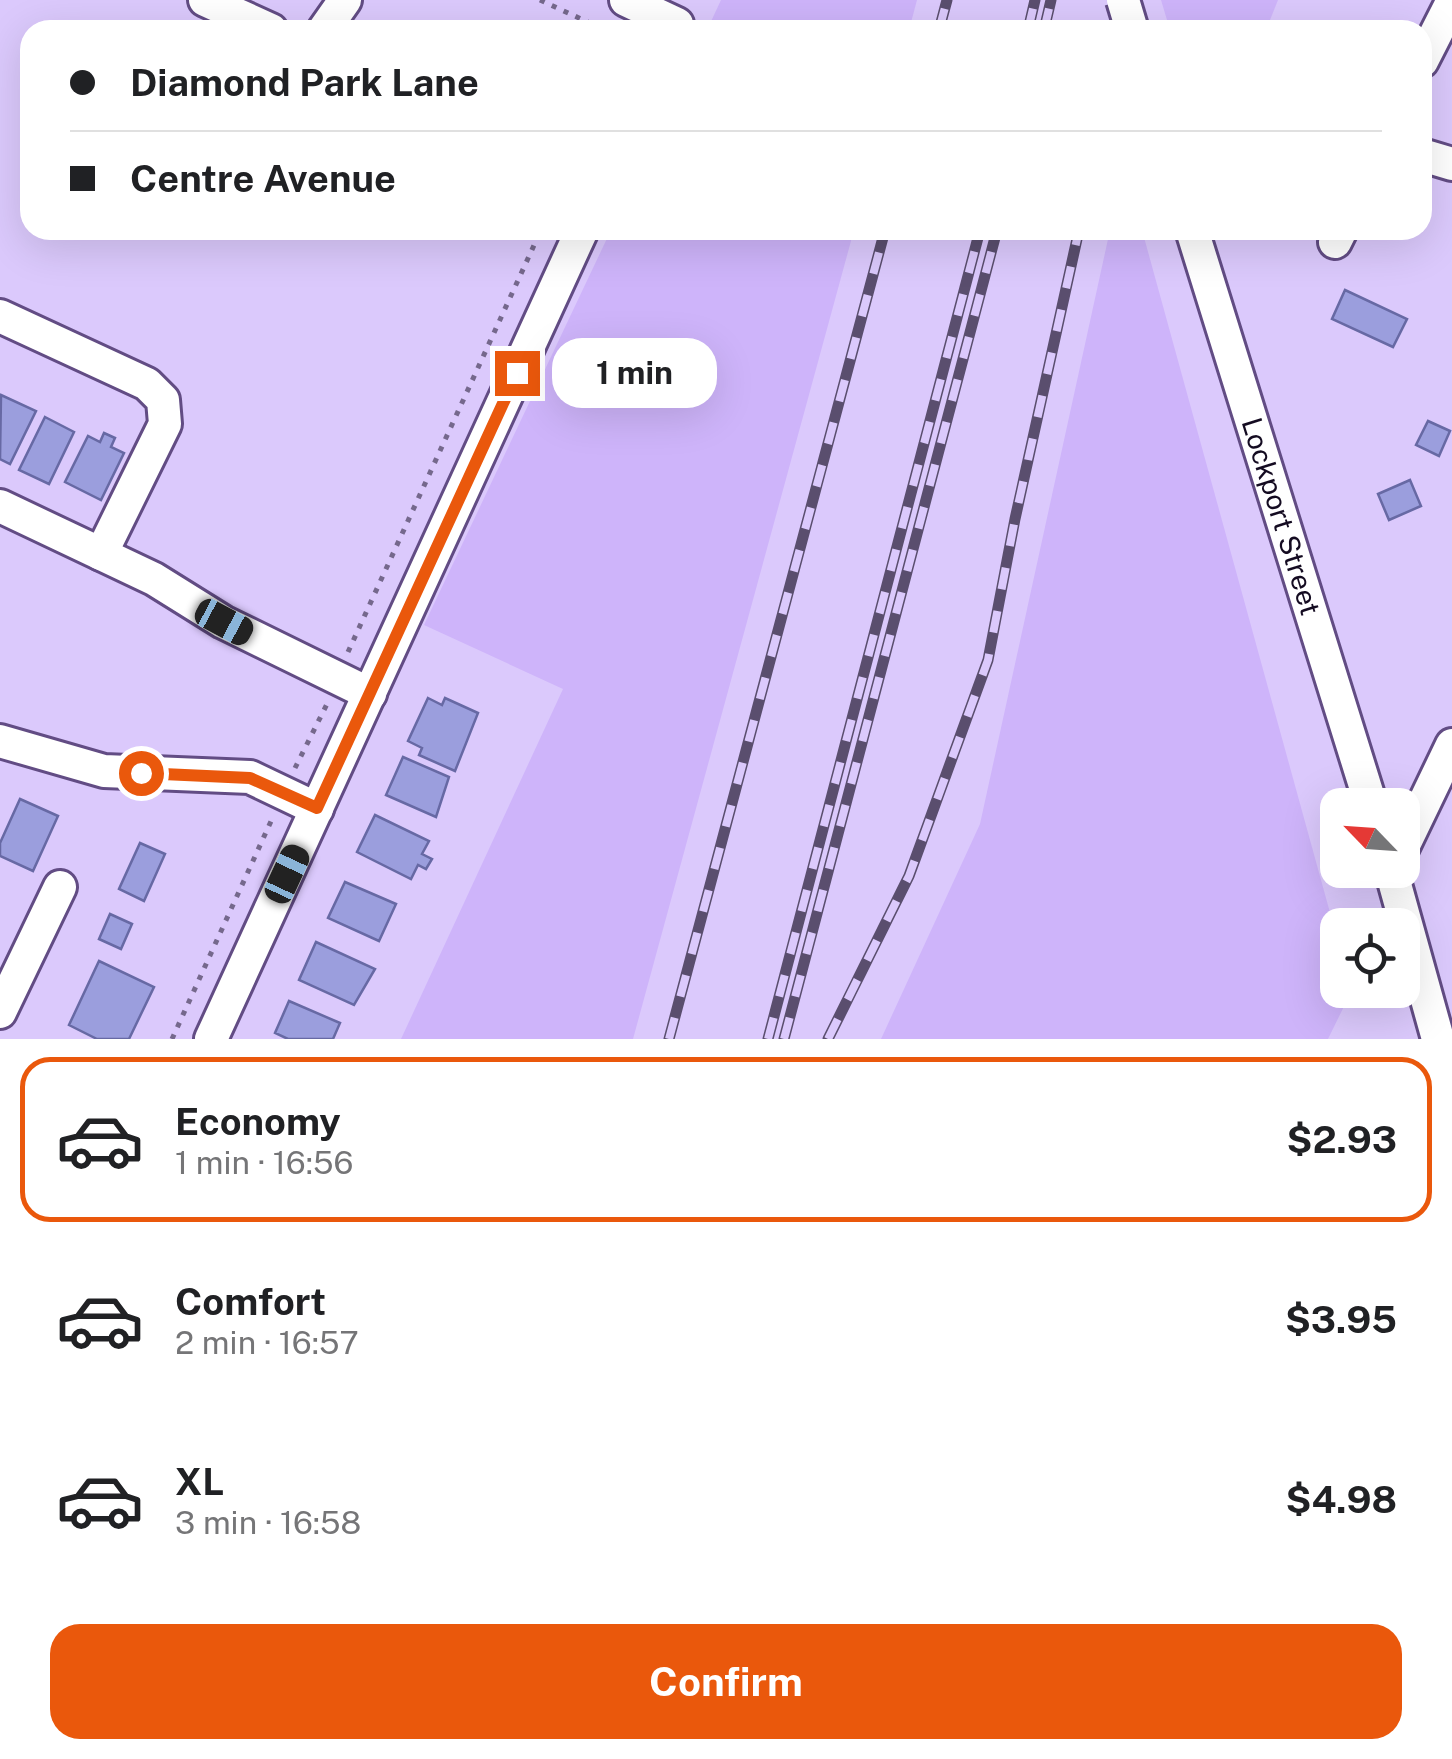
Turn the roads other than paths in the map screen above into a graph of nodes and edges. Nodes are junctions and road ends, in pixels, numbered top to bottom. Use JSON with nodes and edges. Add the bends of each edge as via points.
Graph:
{"nodes":[{"id":1,"x":205,"y":0,"type":"edge"},
{"id":2,"x":626,"y":0,"type":"edge"},
{"id":3,"x":1452,"y":2,"type":"edge"},
{"id":4,"x":680,"y":18,"type":"edge"},
{"id":5,"x":249,"y":20,"type":"edge"},
{"id":6,"x":1432,"y":42,"type":"edge"},
{"id":7,"x":577,"y":240,"type":"edge"},
{"id":8,"x":1195,"y":240,"type":"edge"},
{"id":9,"x":0,"y":316,"type":"edge"},
{"id":10,"x":0,"y":506,"type":"edge"},
{"id":11,"x":101,"y":554,"type":"junction"},
{"id":12,"x":370,"y":694,"type":"junction"},
{"id":13,"x":0,"y":741,"type":"edge"},
{"id":14,"x":1452,"y":746,"type":"edge"},
{"id":15,"x":1366,"y":788,"type":"edge"},
{"id":16,"x":317,"y":808,"type":"junction"},
{"id":17,"x":1420,"y":812,"type":"edge"},
{"id":18,"x":60,"y":887,"type":"dead end"},
{"id":19,"x":1397,"y":888,"type":"edge"},
{"id":20,"x":13,"y":950,"type":"edge"},
{"id":21,"x":0,"y":1012,"type":"edge"},
{"id":22,"x":211,"y":1039,"type":"edge"},
{"id":23,"x":1438,"y":1039,"type":"edge"}],
"edges":[{"from":1,"to":5,"type":"street"},
{"from":2,"to":4,"type":"street"},
{"from":3,"to":6,"type":"street"},
{"from":7,"to":12,"type":"street"},
{"from":8,"to":15,"type":"street","name":"Lockport Street"},
{"from":9,"to":11,"type":"street","via":[[147,384],[163,400],[165,424]]},
{"from":10,"to":11,"type":"street"},
{"from":11,"to":12,"type":"street"},
{"from":12,"to":16,"type":"street"},
{"from":13,"to":16,"type":"street","via":[[104,772],[250,778]]},
{"from":14,"to":17,"type":"street"},
{"from":16,"to":22,"type":"street"},
{"from":18,"to":20,"type":"street"},
{"from":19,"to":23,"type":"street"},
{"from":20,"to":21,"type":"street"}]}
